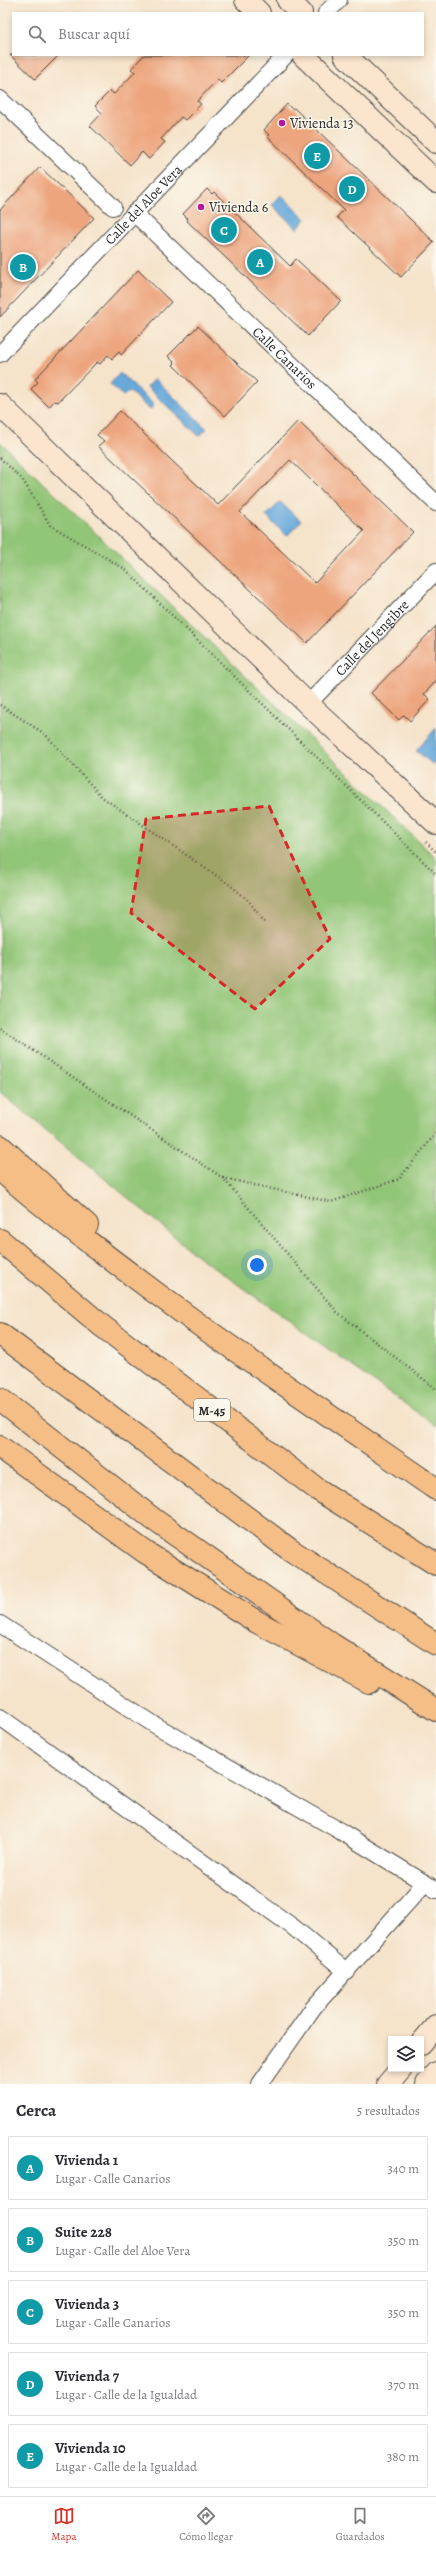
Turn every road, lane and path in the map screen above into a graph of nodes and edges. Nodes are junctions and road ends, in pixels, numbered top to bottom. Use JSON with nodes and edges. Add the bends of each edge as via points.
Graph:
{"nodes":[{"id":1,"x":246,"y":0,"type":"edge"},
{"id":2,"x":288,"y":0,"type":"edge"},
{"id":3,"x":338,"y":0,"type":"edge"},
{"id":4,"x":258,"y":12,"type":"edge"},
{"id":5,"x":300,"y":12,"type":"edge"},
{"id":6,"x":327,"y":12,"type":"edge"},
{"id":7,"x":285,"y":56,"type":"edge"},
{"id":8,"x":304,"y":56,"type":"edge"},
{"id":9,"x":346,"y":56,"type":"edge"},
{"id":10,"x":0,"y":99,"type":"edge"},
{"id":11,"x":436,"y":142,"type":"edge"},
{"id":12,"x":436,"y":182,"type":"edge"},
{"id":13,"x":113,"y":206,"type":"dead end"},
{"id":14,"x":134,"y":213,"type":"junction"},
{"id":15,"x":0,"y":354,"type":"edge"},
{"id":16,"x":0,"y":405,"type":"edge"},
{"id":17,"x":0,"y":458,"type":"edge"},
{"id":18,"x":436,"y":502,"type":"edge"},
{"id":19,"x":436,"y":571,"type":"edge"},
{"id":20,"x":308,"y":704,"type":"junction"},
{"id":21,"x":0,"y":705,"type":"edge"},
{"id":22,"x":436,"y":823,"type":"edge"},
{"id":23,"x":436,"y":874,"type":"edge"},
{"id":24,"x":266,"y":924,"type":"dead end"},
{"id":25,"x":0,"y":1028,"type":"edge"},
{"id":26,"x":436,"y":1133,"type":"edge"},
{"id":27,"x":0,"y":1146,"type":"edge"},
{"id":28,"x":0,"y":1170,"type":"edge"},
{"id":29,"x":223,"y":1178,"type":"junction"},
{"id":30,"x":0,"y":1240,"type":"edge"},
{"id":31,"x":188,"y":1318,"type":"junction"},
{"id":32,"x":0,"y":1334,"type":"edge"},
{"id":33,"x":436,"y":1389,"type":"edge"},
{"id":34,"x":0,"y":1399,"type":"edge"},
{"id":35,"x":0,"y":1447,"type":"edge"},
{"id":36,"x":436,"y":1489,"type":"edge"},
{"id":37,"x":436,"y":1564,"type":"edge"},
{"id":38,"x":0,"y":1624,"type":"edge"},
{"id":39,"x":436,"y":1644,"type":"edge"},
{"id":40,"x":436,"y":1711,"type":"edge"},
{"id":41,"x":0,"y":1717,"type":"edge"},
{"id":42,"x":430,"y":1886,"type":"edge"},
{"id":43,"x":347,"y":1972,"type":"junction"},
{"id":44,"x":436,"y":2026,"type":"edge"},
{"id":45,"x":424,"y":2040,"type":"edge"},
{"id":46,"x":398,"y":2072,"type":"edge"},
{"id":47,"x":436,"y":2073,"type":"edge"},
{"id":48,"x":260,"y":2084,"type":"edge"},
{"id":49,"x":388,"y":2084,"type":"edge"},
{"id":50,"x":427,"y":2084,"type":"edge"}],
"edges":[{"from":1,"to":4,"type":"street"},
{"from":2,"to":5,"type":"street"},
{"from":3,"to":6,"type":"street"},
{"from":7,"to":14,"type":"street","name":"Calle del Aloe Vera"},
{"from":8,"to":12,"type":"street"},
{"from":9,"to":11,"type":"street"},
{"from":10,"to":13,"type":"street"},
{"from":14,"to":15,"type":"street","name":"Calle del Aloe Vera"},
{"from":14,"to":18,"type":"street","name":"Calle Canarios"},
{"from":16,"to":20,"type":"street"},
{"from":17,"to":23,"type":"path","via":[[22,479],[50,525],[125,569]]},
{"from":19,"to":20,"type":"street","name":"Calle del Jengibre"},
{"from":20,"to":22,"type":"street"},
{"from":21,"to":24,"type":"path","via":[[44,734],[102,798],[236,890],[248,900]]},
{"from":25,"to":29,"type":"path"},
{"from":26,"to":29,"type":"path","via":[[399,1179],[331,1202]]},
{"from":27,"to":31,"type":"highway"},
{"from":28,"to":31,"type":"highway","via":[[56,1218]]},
{"from":29,"to":33,"type":"path","via":[[337,1312]]},
{"from":30,"to":37,"type":"highway","number":"M-45","via":[[102,1326],[317,1490]]},
{"from":31,"to":36,"type":"highway"},
{"from":32,"to":39,"type":"highway","via":[[289,1549]]},
{"from":34,"to":40,"type":"highway","via":[[153,1519],[333,1645]]},
{"from":35,"to":40,"type":"highway","via":[[145,1552],[257,1622],[354,1676]]},
{"from":38,"to":42,"type":"street","via":[[155,1725]]},
{"from":41,"to":43,"type":"street","via":[[293,1927]]},
{"from":42,"to":43,"type":"street"},
{"from":43,"to":48,"type":"street","via":[[313,2008]]},
{"from":44,"to":45,"type":"street"},
{"from":46,"to":49,"type":"street"},
{"from":47,"to":50,"type":"street"}]}
